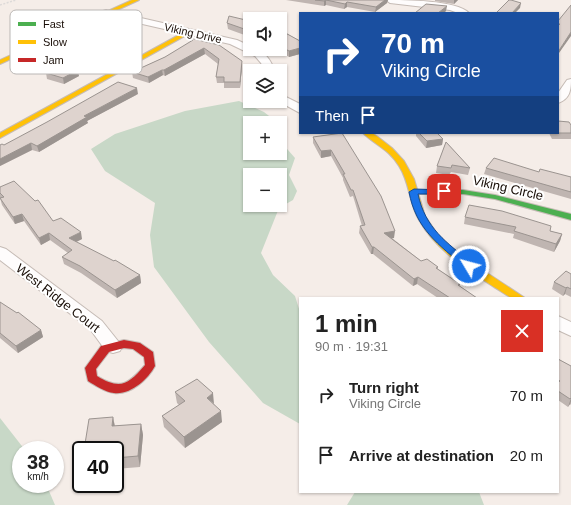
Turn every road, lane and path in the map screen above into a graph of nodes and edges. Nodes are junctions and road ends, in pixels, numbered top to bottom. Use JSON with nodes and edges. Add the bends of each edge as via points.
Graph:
{"nodes":[{"id":1,"x":16,"y":0,"type":"edge"},
{"id":2,"x":136,"y":0,"type":"edge"},
{"id":3,"x":390,"y":0,"type":"edge"},
{"id":4,"x":0,"y":5,"type":"edge"},
{"id":5,"x":113,"y":10,"type":"edge"},
{"id":6,"x":462,"y":12,"type":"edge"},
{"id":7,"x":142,"y":21,"type":"edge"},
{"id":8,"x":188,"y":32,"type":"junction"},
{"id":9,"x":10,"y":57,"type":"edge"},
{"id":10,"x":142,"y":57,"type":"edge"},
{"id":11,"x":0,"y":62,"type":"edge"},
{"id":12,"x":267,"y":64,"type":"edge"},
{"id":13,"x":112,"y":74,"type":"edge"},
{"id":14,"x":571,"y":82,"type":"edge"},
{"id":15,"x":559,"y":98,"type":"edge"},
{"id":16,"x":287,"y":101,"type":"edge"},
{"id":17,"x":299,"y":108,"type":"edge"},
{"id":18,"x":368,"y":134,"type":"edge"},
{"id":19,"x":0,"y":136,"type":"edge"},
{"id":20,"x":414,"y":192,"type":"junction"},
{"id":21,"x":571,"y":217,"type":"edge"},
{"id":22,"x":0,"y":252,"type":"edge"},
{"id":23,"x":518,"y":297,"type":"edge"},
{"id":24,"x":559,"y":323,"type":"edge"},
{"id":25,"x":571,"y":330,"type":"edge"},
{"id":26,"x":113,"y":346,"type":"junction"}],
"edges":[{"from":1,"to":4,"type":"path"},
{"from":2,"to":5,"type":"street"},
{"from":3,"to":6,"type":"street","via":[[450,7]]},
{"from":7,"to":8,"type":"street","name":"Viking Drive"},
{"from":8,"to":10,"type":"street"},
{"from":8,"to":12,"type":"street","name":"Viking Drive","via":[[233,42],[253,51]]},
{"from":9,"to":11,"type":"street"},
{"from":13,"to":19,"type":"street"},
{"from":14,"to":15,"type":"street"},
{"from":16,"to":17,"type":"street"},
{"from":18,"to":20,"type":"street","via":[[396,154],[406,168]]},
{"from":20,"to":21,"type":"street","name":"Viking Circle","via":[[463,192],[495,197]]},
{"from":20,"to":23,"type":"street","via":[[425,225],[438,240],[459,259]]},
{"from":22,"to":26,"type":"street","name":"West Ridge Court","via":[[96,325]]},
{"from":24,"to":25,"type":"street"},
{"from":26,"to":26,"type":"street","name":"West Ridge Court","via":[[106,349],[90,368],[92,378],[110,388],[123,388],[136,383],[150,366],[149,355],[136,346]]}]}
